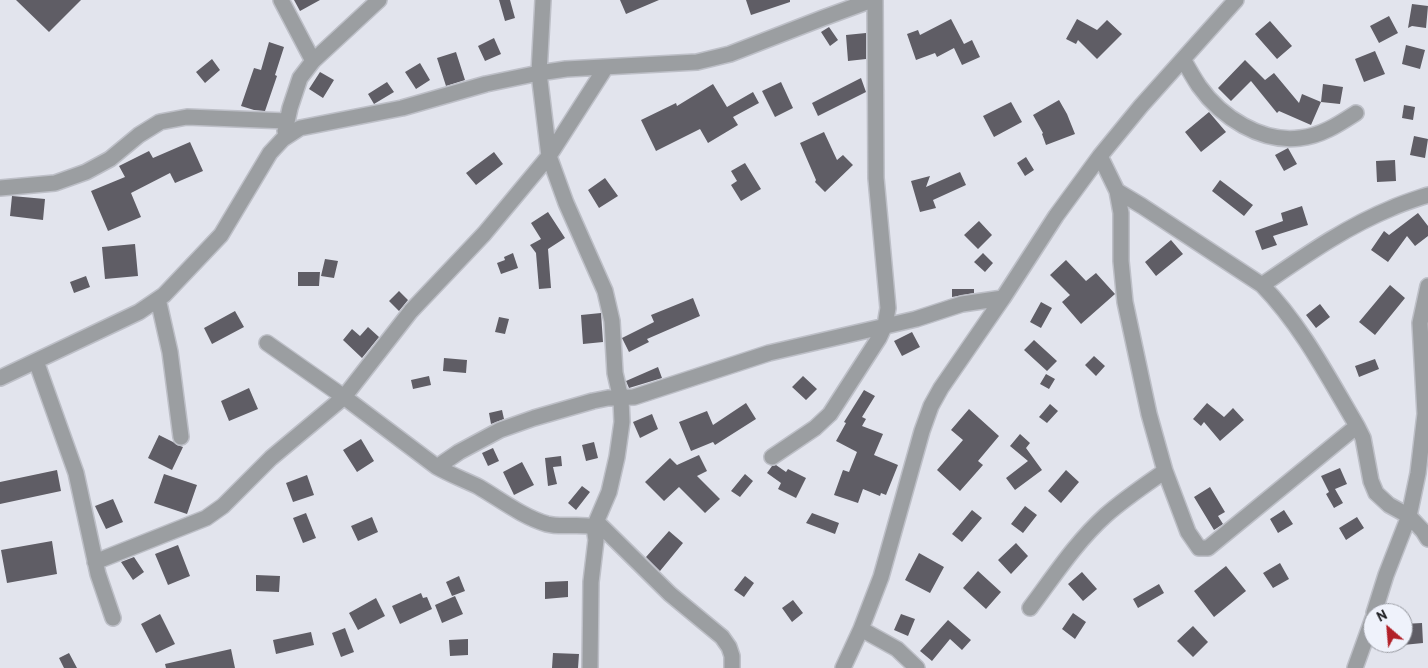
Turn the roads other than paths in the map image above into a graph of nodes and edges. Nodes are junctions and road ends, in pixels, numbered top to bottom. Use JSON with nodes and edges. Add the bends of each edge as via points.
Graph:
{"nodes":[{"id":1,"x":282,"y":0,"type":"edge"},
{"id":2,"x":379,"y":0,"type":"edge"},
{"id":3,"x":543,"y":0,"type":"edge"},
{"id":4,"x":874,"y":0,"type":"edge"},
{"id":5,"x":1236,"y":0,"type":"edge"},
{"id":6,"x":1183,"y":59,"type":"junction"},
{"id":7,"x":313,"y":61,"type":"junction"},
{"id":8,"x":606,"y":67,"type":"junction"},
{"id":9,"x":539,"y":73,"type":"junction"},
{"id":10,"x":1356,"y":113,"type":"dead end"},
{"id":11,"x":287,"y":121,"type":"junction"},
{"id":12,"x":283,"y":139,"type":"junction"},
{"id":13,"x":549,"y":156,"type":"junction"},
{"id":14,"x":1100,"y":156,"type":"junction"},
{"id":15,"x":0,"y":188,"type":"edge"},
{"id":16,"x":1117,"y":191,"type":"junction"},
{"id":17,"x":1428,"y":195,"type":"edge"},
{"id":18,"x":1262,"y":285,"type":"junction"},
{"id":19,"x":1428,"y":286,"type":"edge"},
{"id":20,"x":1003,"y":298,"type":"junction"},
{"id":21,"x":158,"y":299,"type":"junction"},
{"id":22,"x":885,"y":325,"type":"junction"},
{"id":23,"x":267,"y":343,"type":"dead end"},
{"id":24,"x":36,"y":361,"type":"junction"},
{"id":25,"x":0,"y":378,"type":"edge"},
{"id":26,"x":344,"y":397,"type":"junction"},
{"id":27,"x":621,"y":399,"type":"junction"},
{"id":28,"x":1426,"y":414,"type":"edge"},
{"id":29,"x":1357,"y":426,"type":"junction"},
{"id":30,"x":181,"y":437,"type":"dead end"},
{"id":31,"x":772,"y":457,"type":"dead end"},
{"id":32,"x":437,"y":467,"type":"junction"},
{"id":33,"x":1164,"y":471,"type":"junction"},
{"id":34,"x":1409,"y":516,"type":"junction"},
{"id":35,"x":595,"y":524,"type":"junction"},
{"id":36,"x":1428,"y":539,"type":"edge"},
{"id":37,"x":95,"y":562,"type":"junction"},
{"id":38,"x":1377,"y":603,"type":"edge"},
{"id":39,"x":1030,"y":608,"type":"dead end"},
{"id":40,"x":113,"y":618,"type":"dead end"},
{"id":41,"x":861,"y":629,"type":"junction"},
{"id":42,"x":1363,"y":646,"type":"edge"},
{"id":43,"x":590,"y":668,"type":"edge"},
{"id":44,"x":732,"y":668,"type":"edge"},
{"id":45,"x":843,"y":668,"type":"edge"},
{"id":46,"x":918,"y":668,"type":"edge"},
{"id":47,"x":1355,"y":668,"type":"edge"}],
"edges":[{"from":1,"to":7,"type":"street"},
{"from":2,"to":7,"type":"street"},
{"from":3,"to":9,"type":"street"},
{"from":4,"to":8,"type":"street","via":[[722,56],[697,62]]},
{"from":4,"to":22,"type":"street","via":[[876,178],[888,301]]},
{"from":5,"to":6,"type":"street"},
{"from":6,"to":10,"type":"street","via":[[1211,100],[1248,129],[1275,139],[1301,138],[1329,130]]},
{"from":6,"to":14,"type":"street"},
{"from":7,"to":11,"type":"street","via":[[300,78]]},
{"from":8,"to":9,"type":"street"},
{"from":8,"to":13,"type":"street"},
{"from":9,"to":12,"type":"street","via":[[402,108],[300,128]]},
{"from":9,"to":13,"type":"street"},
{"from":11,"to":12,"type":"street"},
{"from":11,"to":15,"type":"street","via":[[187,117],[160,122],[110,159],[86,172],[55,183]]},
{"from":12,"to":21,"type":"street","via":[[270,153],[221,235]]},
{"from":13,"to":26,"type":"street","via":[[484,234],[411,311]]},
{"from":13,"to":27,"type":"street","via":[[566,204],[605,291],[612,321],[615,373]]},
{"from":14,"to":16,"type":"street"},
{"from":14,"to":20,"type":"street"},
{"from":16,"to":18,"type":"street"},
{"from":16,"to":33,"type":"street","via":[[1125,302]]},
{"from":17,"to":18,"type":"street","via":[[1391,208],[1350,229]]},
{"from":18,"to":29,"type":"street","via":[[1278,301],[1305,340]]},
{"from":19,"to":28,"type":"street","via":[[1420,323]]},
{"from":20,"to":22,"type":"street","via":[[962,304]]},
{"from":20,"to":41,"type":"street","via":[[932,406],[881,577]]},
{"from":21,"to":24,"type":"street","via":[[139,312]]},
{"from":21,"to":30,"type":"street","via":[[170,352]]},
{"from":22,"to":27,"type":"street","via":[[769,353]]},
{"from":22,"to":31,"type":"street","via":[[830,414],[816,428]]},
{"from":23,"to":26,"type":"street"},
{"from":24,"to":25,"type":"street"},
{"from":24,"to":37,"type":"street","via":[[76,472]]},
{"from":26,"to":32,"type":"street"},
{"from":26,"to":37,"type":"street","via":[[206,518]]},
{"from":27,"to":32,"type":"street","via":[[593,401],[516,424]]},
{"from":27,"to":35,"type":"street","via":[[622,422],[617,457],[609,492]]},
{"from":28,"to":34,"type":"street"},
{"from":29,"to":33,"type":"street","via":[[1208,548],[1199,548],[1188,532]]},
{"from":29,"to":34,"type":"street","via":[[1376,493],[1388,505]]},
{"from":32,"to":35,"type":"street","via":[[534,520],[550,524]]},
{"from":33,"to":39,"type":"street","via":[[1087,534]]},
{"from":34,"to":36,"type":"street"},
{"from":34,"to":38,"type":"street"},
{"from":35,"to":43,"type":"street"},
{"from":35,"to":44,"type":"street","via":[[670,594],[722,636],[732,656]]},
{"from":37,"to":40,"type":"street"},
{"from":41,"to":45,"type":"street"},
{"from":41,"to":46,"type":"street","via":[[896,648]]},
{"from":42,"to":47,"type":"street"}]}
